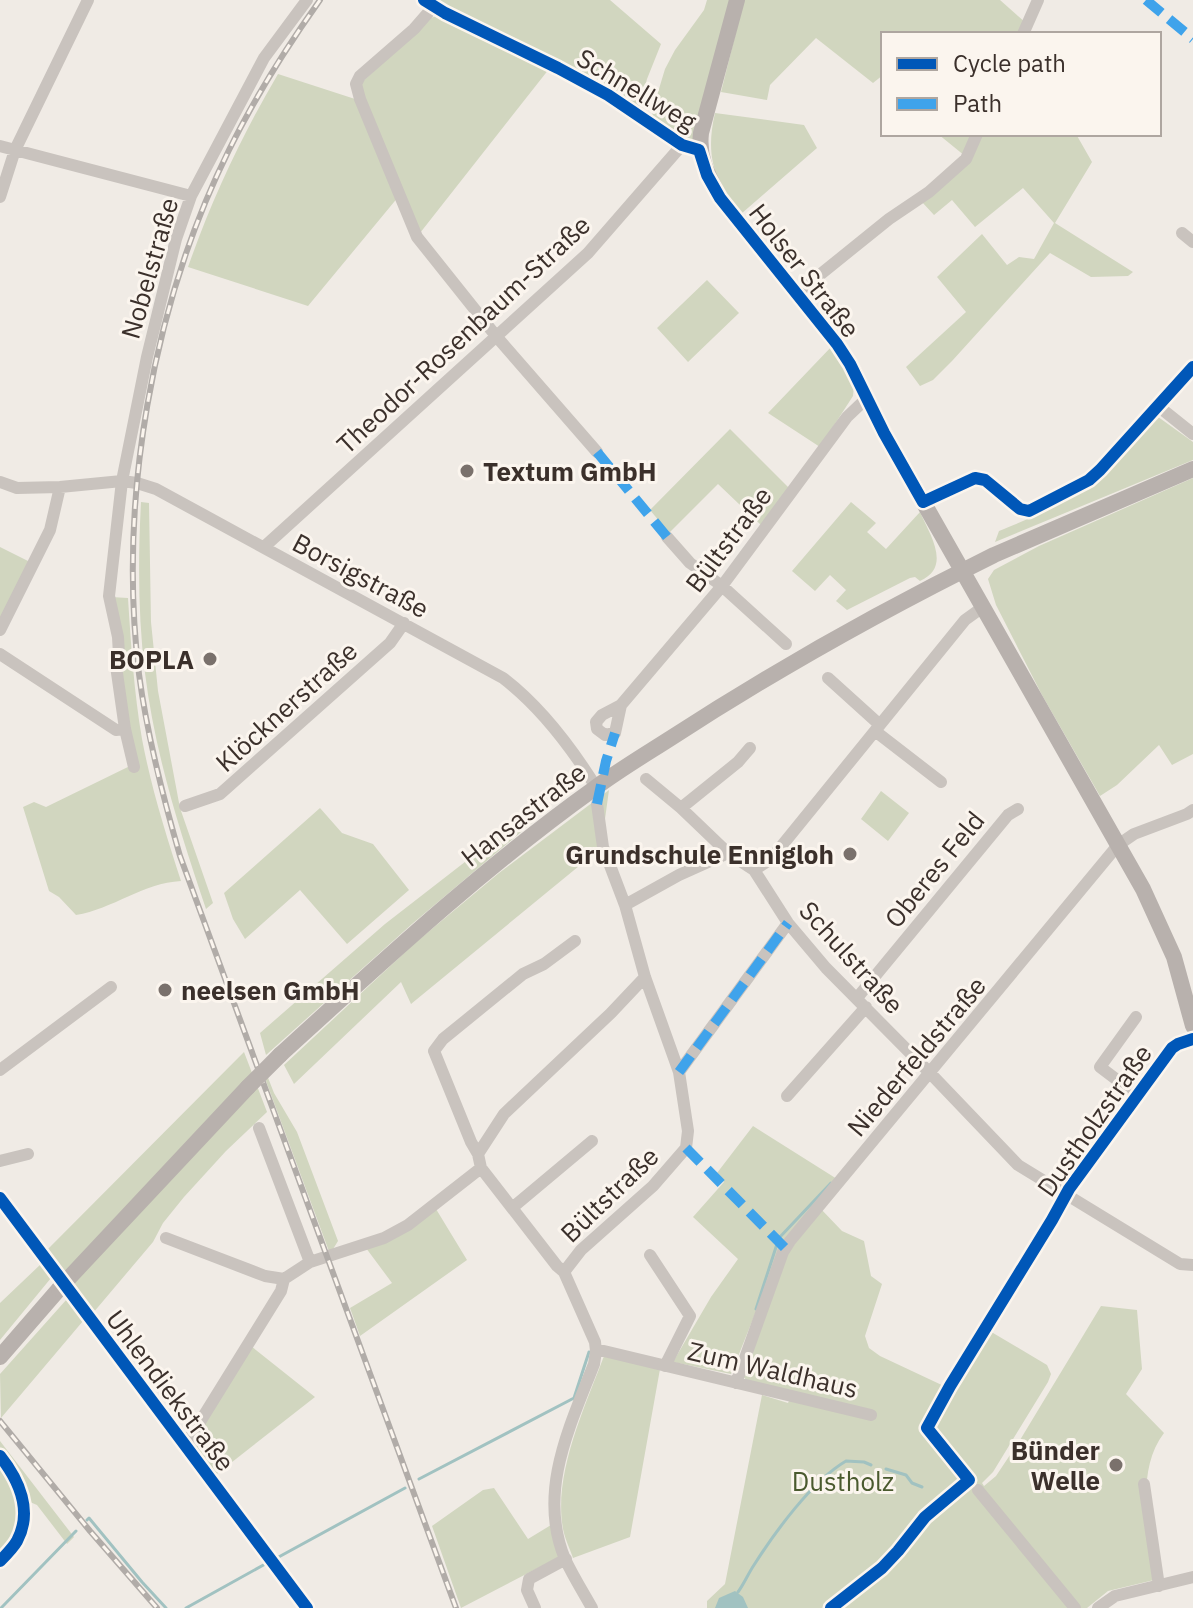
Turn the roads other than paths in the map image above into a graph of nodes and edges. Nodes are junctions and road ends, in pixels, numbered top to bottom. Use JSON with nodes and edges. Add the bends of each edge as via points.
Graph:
{"nodes":[{"id":1,"x":88,"y":0,"type":"edge"},
{"id":2,"x":307,"y":0,"type":"edge"},
{"id":3,"x":737,"y":0,"type":"edge"},
{"id":4,"x":1038,"y":0,"type":"edge"},
{"id":5,"x":429,"y":3,"type":"edge"},
{"id":6,"x":1024,"y":32,"type":"edge"},
{"id":7,"x":976,"y":136,"type":"edge"},
{"id":8,"x":682,"y":145,"type":"junction"},
{"id":9,"x":0,"y":146,"type":"edge"},
{"id":10,"x":15,"y":150,"type":"junction"},
{"id":11,"x":699,"y":150,"type":"junction"},
{"id":12,"x":191,"y":196,"type":"junction"},
{"id":13,"x":0,"y":197,"type":"edge"},
{"id":14,"x":1182,"y":233,"type":"dead end"},
{"id":15,"x":1193,"y":242,"type":"edge"},
{"id":16,"x":796,"y":294,"type":"junction"},
{"id":17,"x":496,"y":336,"type":"junction"},
{"id":18,"x":1193,"y":367,"type":"edge"},
{"id":19,"x":867,"y":398,"type":"junction"},
{"id":20,"x":1158,"y":406,"type":"junction"},
{"id":21,"x":1193,"y":434,"type":"edge"},
{"id":22,"x":597,"y":452,"type":"dead end"},
{"id":23,"x":1193,"y":469,"type":"edge"},
{"id":24,"x":122,"y":481,"type":"junction"},
{"id":25,"x":0,"y":482,"type":"edge"},
{"id":26,"x":60,"y":487,"type":"junction"},
{"id":27,"x":923,"y":502,"type":"junction"},
{"id":28,"x":667,"y":537,"type":"dead end"},
{"id":29,"x":264,"y":547,"type":"junction"},
{"id":30,"x":963,"y":570,"type":"junction"},
{"id":31,"x":722,"y":586,"type":"junction"},
{"id":32,"x":983,"y":607,"type":"junction"},
{"id":33,"x":404,"y":623,"type":"junction"},
{"id":34,"x":0,"y":630,"type":"edge"},
{"id":35,"x":786,"y":644,"type":"dead end"},
{"id":36,"x":0,"y":654,"type":"edge"},
{"id":37,"x":828,"y":678,"type":"dead end"},
{"id":38,"x":621,"y":705,"type":"dead end"},
{"id":39,"x":877,"y":728,"type":"junction"},
{"id":40,"x":125,"y":729,"type":"junction"},
{"id":41,"x":750,"y":748,"type":"dead end"},
{"id":42,"x":134,"y":767,"type":"dead end"},
{"id":43,"x":646,"y":779,"type":"dead end"},
{"id":44,"x":941,"y":782,"type":"dead end"},
{"id":45,"x":596,"y":787,"type":"junction"},
{"id":46,"x":597,"y":804,"type":"dead end"},
{"id":47,"x":185,"y":806,"type":"dead end"},
{"id":48,"x":681,"y":808,"type":"junction"},
{"id":49,"x":1018,"y":809,"type":"dead end"},
{"id":50,"x":1193,"y":810,"type":"edge"},
{"id":51,"x":1118,"y":845,"type":"junction"},
{"id":52,"x":733,"y":855,"type":"junction"},
{"id":53,"x":754,"y":870,"type":"junction"},
{"id":54,"x":625,"y":905,"type":"junction"},
{"id":55,"x":788,"y":923,"type":"junction"},
{"id":56,"x":575,"y":941,"type":"dead end"},
{"id":57,"x":645,"y":977,"type":"junction"},
{"id":58,"x":111,"y":987,"type":"dead end"},
{"id":59,"x":862,"y":1002,"type":"junction"},
{"id":60,"x":1136,"y":1017,"type":"dead end"},
{"id":61,"x":1192,"y":1017,"type":"edge"},
{"id":62,"x":1193,"y":1039,"type":"edge"},
{"id":63,"x":0,"y":1070,"type":"edge"},
{"id":64,"x":679,"y":1072,"type":"junction"},
{"id":65,"x":930,"y":1073,"type":"junction"},
{"id":66,"x":1137,"y":1095,"type":"junction"},
{"id":67,"x":787,"y":1096,"type":"dead end"},
{"id":68,"x":259,"y":1128,"type":"dead end"},
{"id":69,"x":592,"y":1141,"type":"dead end"},
{"id":70,"x":28,"y":1154,"type":"dead end"},
{"id":71,"x":478,"y":1154,"type":"junction"},
{"id":72,"x":0,"y":1161,"type":"edge"},
{"id":73,"x":481,"y":1168,"type":"junction"},
{"id":74,"x":1066,"y":1195,"type":"junction"},
{"id":75,"x":0,"y":1198,"type":"edge"},
{"id":76,"x":512,"y":1208,"type":"junction"},
{"id":77,"x":166,"y":1238,"type":"dead end"},
{"id":78,"x":650,"y":1255,"type":"dead end"},
{"id":79,"x":310,"y":1262,"type":"junction"},
{"id":80,"x":1193,"y":1265,"type":"edge"},
{"id":81,"x":564,"y":1272,"type":"junction"},
{"id":82,"x":284,"y":1279,"type":"junction"},
{"id":83,"x":991,"y":1319,"type":"dead end"},
{"id":84,"x":596,"y":1351,"type":"junction"},
{"id":85,"x":0,"y":1357,"type":"edge"},
{"id":86,"x":665,"y":1366,"type":"junction"},
{"id":87,"x":736,"y":1383,"type":"junction"},
{"id":88,"x":871,"y":1415,"type":"dead end"},
{"id":89,"x":185,"y":1446,"type":"junction"},
{"id":90,"x":0,"y":1456,"type":"edge"},
{"id":91,"x":1144,"y":1484,"type":"dead end"},
{"id":92,"x":978,"y":1490,"type":"dead end"},
{"id":93,"x":566,"y":1559,"type":"junction"},
{"id":94,"x":0,"y":1561,"type":"edge"},
{"id":95,"x":1193,"y":1577,"type":"edge"},
{"id":96,"x":1159,"y":1586,"type":"junction"},
{"id":97,"x":307,"y":1608,"type":"edge"},
{"id":98,"x":535,"y":1608,"type":"edge"},
{"id":99,"x":592,"y":1608,"type":"edge"},
{"id":100,"x":1075,"y":1608,"type":"edge"},
{"id":101,"x":1098,"y":1608,"type":"edge"}],
"edges":[{"from":1,"to":10,"type":"street"},
{"from":2,"to":12,"type":"street","name":"Nobelstraße","via":[[264,58]]},
{"from":3,"to":11,"type":"main road"},
{"from":4,"to":6,"type":"street"},
{"from":5,"to":8,"type":"street","name":"Schnellweg","via":[[608,95]]},
{"from":5,"to":17,"type":"street","via":[[414,29],[356,84],[417,237]]},
{"from":7,"to":16,"type":"street","via":[[966,159],[929,192]]},
{"from":8,"to":11,"type":"street","name":"Schnellweg"},
{"from":8,"to":17,"type":"street","name":"Theodor-Rosenbaum-Straße","via":[[597,245]]},
{"from":9,"to":10,"type":"street"},
{"from":10,"to":12,"type":"street"},
{"from":10,"to":13,"type":"street"},
{"from":11,"to":16,"type":"main road","name":"Holser Straße","via":[[720,198]]},
{"from":12,"to":24,"type":"street","name":"Nobelstraße","via":[[147,357]]},
{"from":14,"to":15,"type":"street"},
{"from":16,"to":19,"type":"main road","name":"Holser Straße","via":[[837,344]]},
{"from":17,"to":22,"type":"street"},
{"from":17,"to":29,"type":"street","name":"Theodor-Rosenbaum-Straße"},
{"from":18,"to":20,"type":"street"},
{"from":19,"to":27,"type":"main road","name":"Holser Straße"},
{"from":19,"to":31,"type":"street","name":"Bültstraße","via":[[847,417]]},
{"from":20,"to":21,"type":"street"},
{"from":20,"to":27,"type":"street","via":[[1089,480],[1029,511],[975,478]]},
{"from":23,"to":30,"type":"main road","name":"Hansastraße"},
{"from":24,"to":26,"type":"street","name":"Borsigstraße"},
{"from":24,"to":29,"type":"street","name":"Borsigstraße","via":[[156,489]]},
{"from":24,"to":40,"type":"street","name":"Nobelstraße","via":[[109,596],[118,637],[116,666]]},
{"from":25,"to":26,"type":"street","name":"Borsigstraße","via":[[17,488]]},
{"from":26,"to":34,"type":"street","via":[[50,530]]},
{"from":27,"to":30,"type":"main road","name":"Holser Straße"},
{"from":28,"to":31,"type":"street","via":[[690,563]]},
{"from":29,"to":33,"type":"street","name":"Borsigstraße"},
{"from":30,"to":32,"type":"main road","name":"Holser Straße"},
{"from":30,"to":45,"type":"main road","name":"Hansastraße","via":[[797,659]]},
{"from":31,"to":35,"type":"street"},
{"from":31,"to":38,"type":"street","name":"Bültstraße"},
{"from":32,"to":39,"type":"street","via":[[965,620]]},
{"from":32,"to":51,"type":"main road","name":"Holser Straße"},
{"from":33,"to":45,"type":"street","name":"Borsigstraße","via":[[519,690],[574,752]]},
{"from":33,"to":47,"type":"street","name":"Klöcknerstraße","via":[[390,643],[220,794]]},
{"from":36,"to":40,"type":"street","via":[[116,730]]},
{"from":37,"to":39,"type":"street"},
{"from":39,"to":44,"type":"street"},
{"from":39,"to":53,"type":"street","via":[[771,859]]},
{"from":40,"to":42,"type":"street","name":"Nobelstraße"},
{"from":41,"to":48,"type":"street"},
{"from":43,"to":48,"type":"street","name":"Schulstraße"},
{"from":45,"to":85,"type":"main road","name":"Hansastraße","bridge":true,"via":[[414,933],[280,1055]]},
{"from":46,"to":54,"type":"street","name":"Bültstraße","via":[[603,847]]},
{"from":48,"to":52,"type":"street","name":"Schulstraße"},
{"from":49,"to":59,"type":"street","name":"Oberes Feld","via":[[1008,815]]},
{"from":50,"to":51,"type":"street","name":"Niederfeldstraße"},
{"from":51,"to":61,"type":"main road","name":"Holser Straße","via":[[1162,928]]},
{"from":51,"to":65,"type":"street","name":"Niederfeldstraße"},
{"from":52,"to":53,"type":"street","name":"Schulstraße"},
{"from":52,"to":54,"type":"street","via":[[679,875]]},
{"from":53,"to":55,"type":"street","name":"Schulstraße"},
{"from":54,"to":57,"type":"street","name":"Bültstraße"},
{"from":55,"to":59,"type":"street","name":"Schulstraße"},
{"from":55,"to":64,"type":"street"},
{"from":56,"to":71,"type":"street","via":[[523,974],[434,1051]]},
{"from":57,"to":64,"type":"street","name":"Bültstraße"},
{"from":57,"to":71,"type":"street","via":[[504,1114]]},
{"from":58,"to":63,"type":"street"},
{"from":59,"to":65,"type":"street","name":"Schulstraße"},
{"from":59,"to":67,"type":"street","name":"Oberes Feld"},
{"from":60,"to":66,"type":"street","via":[[1100,1067]]},
{"from":62,"to":66,"type":"street","name":"Dustholzstraße","via":[[1172,1048]]},
{"from":64,"to":81,"type":"street","name":"Bültstraße","via":[[686,1148]]},
{"from":65,"to":74,"type":"street","name":"Schulstraße","via":[[1018,1165]]},
{"from":65,"to":87,"type":"street","name":"Niederfeldstraße","via":[[785,1248]]},
{"from":66,"to":74,"type":"street","name":"Dustholzstraße"},
{"from":68,"to":79,"type":"street"},
{"from":69,"to":76,"type":"street"},
{"from":70,"to":72,"type":"street"},
{"from":71,"to":73,"type":"street"},
{"from":73,"to":76,"type":"street"},
{"from":73,"to":79,"type":"street","via":[[408,1225]]},
{"from":74,"to":80,"type":"street","name":"Schulstraße","via":[[1180,1264]]},
{"from":74,"to":83,"type":"street","name":"Dustholzstraße"},
{"from":75,"to":89,"type":"street","name":"Uhlendiekstraße"},
{"from":76,"to":81,"type":"street"},
{"from":77,"to":82,"type":"street"},
{"from":78,"to":86,"type":"street","name":"Zum Waldhaus","via":[[690,1316]]},
{"from":79,"to":82,"type":"street"},
{"from":81,"to":84,"type":"street","name":"Bültstraße"},
{"from":82,"to":89,"type":"street"},
{"from":84,"to":86,"type":"street","name":"Zum Waldhaus"},
{"from":84,"to":93,"type":"street","via":[[556,1477],[555,1519]]},
{"from":86,"to":87,"type":"street","name":"Zum Waldhaus"},
{"from":87,"to":88,"type":"street","name":"Zum Waldhaus"},
{"from":89,"to":97,"type":"street","name":"Uhlendiekstraße"},
{"from":90,"to":94,"type":"street","via":[[20,1488],[23,1519],[17,1540]]},
{"from":91,"to":96,"type":"street"},
{"from":92,"to":100,"type":"street"},
{"from":93,"to":98,"type":"street","via":[[529,1579],[527,1590]]},
{"from":93,"to":99,"type":"street"},
{"from":95,"to":96,"type":"street"},
{"from":96,"to":101,"type":"street","via":[[1115,1596]]}]}
